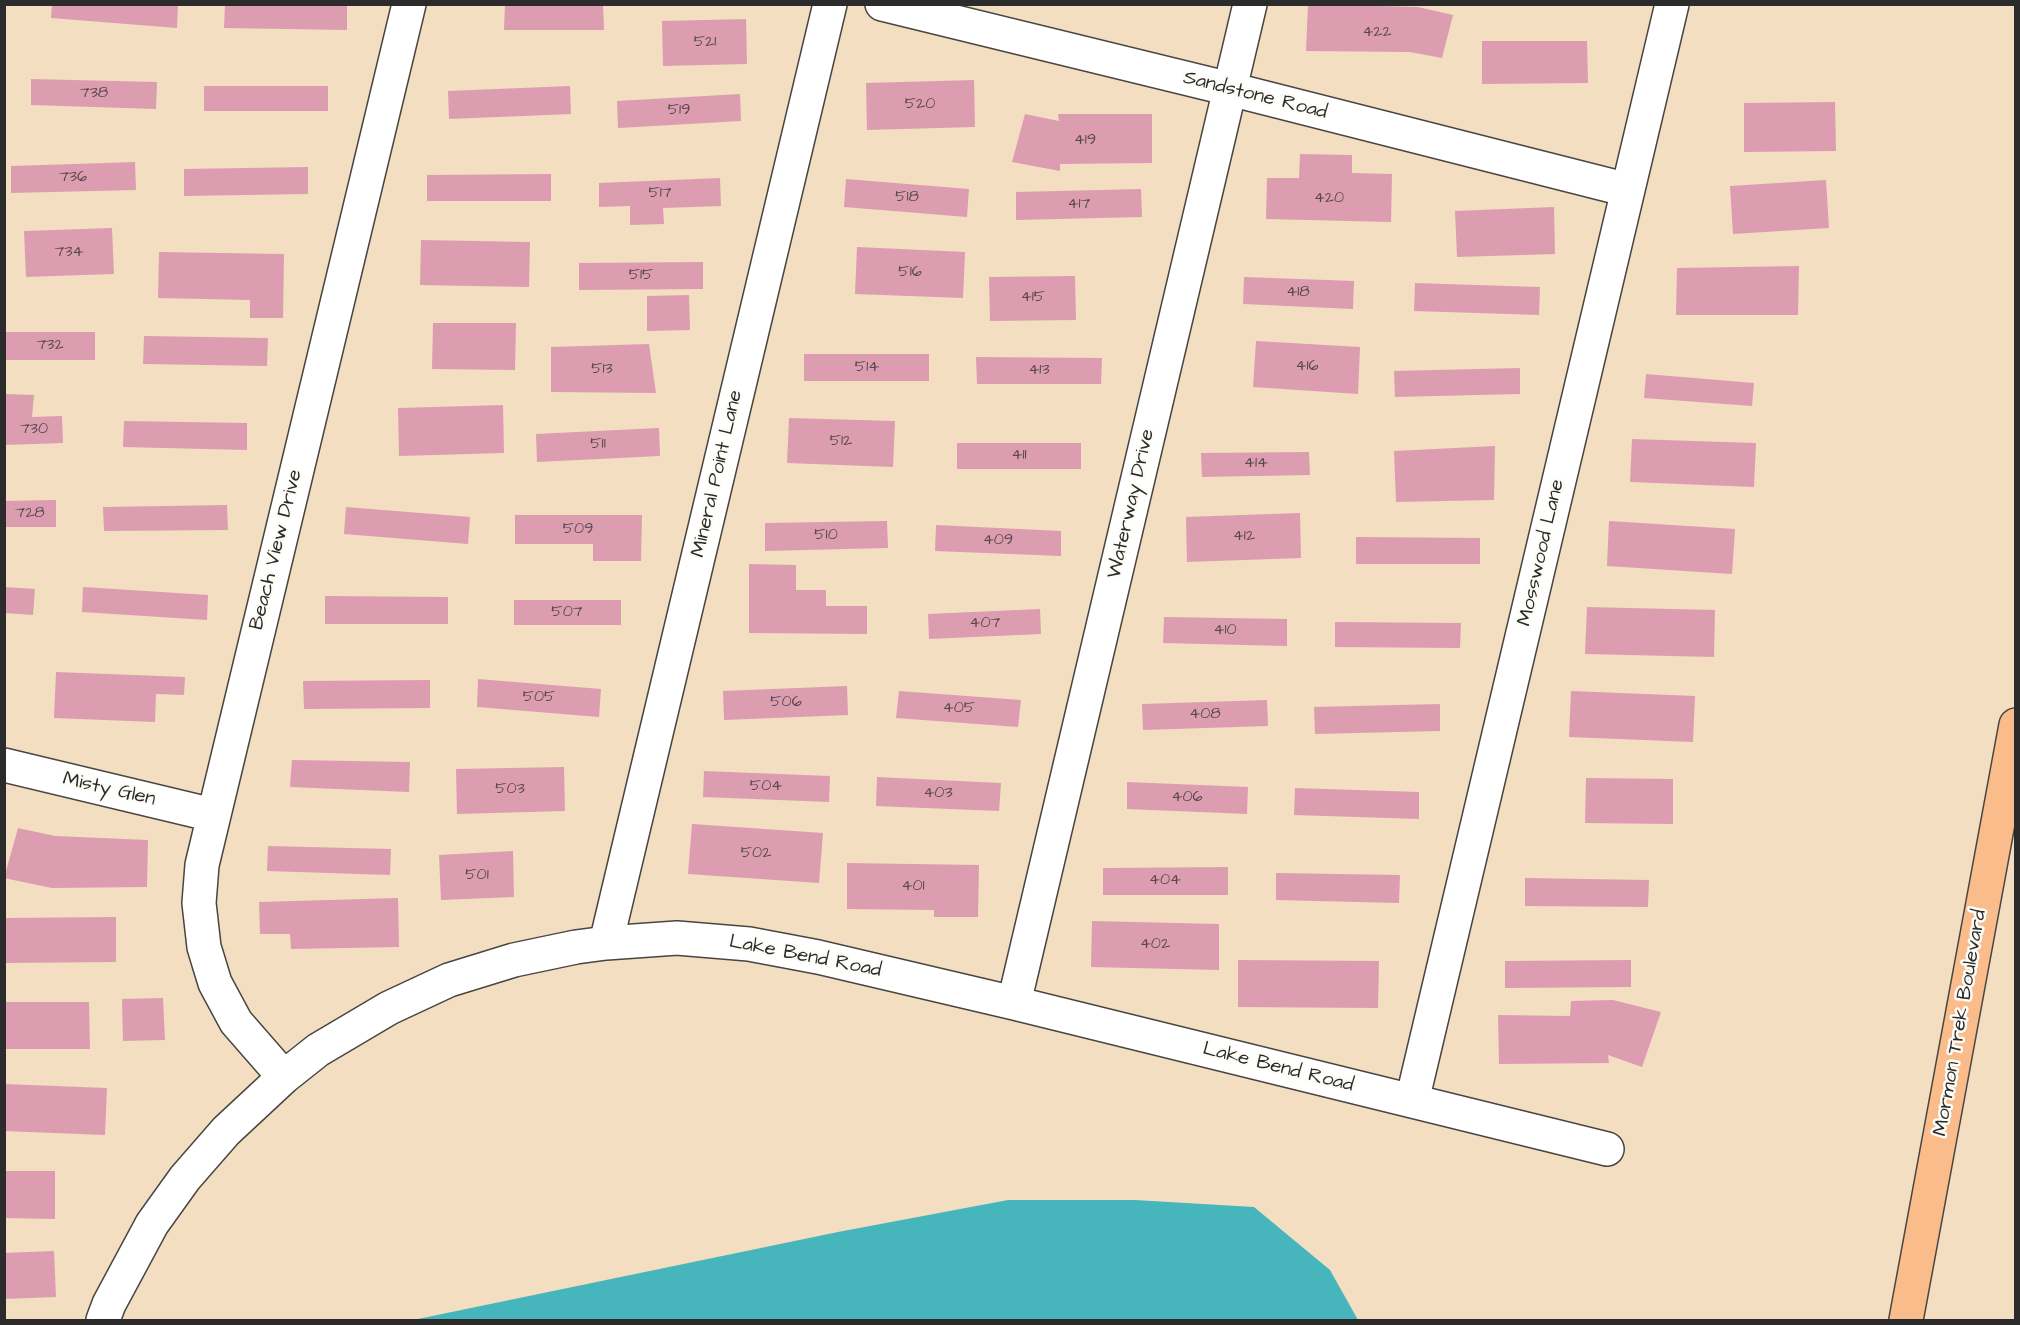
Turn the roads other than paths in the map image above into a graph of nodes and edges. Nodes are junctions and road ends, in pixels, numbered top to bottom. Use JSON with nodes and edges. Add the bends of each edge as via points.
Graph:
{"nodes":[{"id":1,"x":410,"y":4,"type":"edge"},
{"id":2,"x":830,"y":4,"type":"edge"},
{"id":3,"x":882,"y":4,"type":"edge"},
{"id":4,"x":1250,"y":4,"type":"edge"},
{"id":5,"x":1672,"y":4,"type":"edge"},
{"id":6,"x":1230,"y":89,"type":"junction"},
{"id":7,"x":1628,"y":190,"type":"junction"},
{"id":8,"x":2016,"y":725,"type":"edge"},
{"id":9,"x":4,"y":765,"type":"edge"},
{"id":10,"x":213,"y":815,"type":"junction"},
{"id":11,"x":606,"y":943,"type":"junction"},
{"id":12,"x":1014,"y":1003,"type":"junction"},
{"id":13,"x":284,"y":1077,"type":"junction"},
{"id":14,"x":1412,"y":1101,"type":"junction"},
{"id":15,"x":1607,"y":1149,"type":"dead end"},
{"id":16,"x":103,"y":1320,"type":"edge"},
{"id":17,"x":1906,"y":1320,"type":"edge"}],
"edges":[{"from":1,"to":10,"type":"street","name":"Beach View Drive"},
{"from":2,"to":11,"type":"street","name":"Mineral Point Lane"},
{"from":3,"to":6,"type":"street","name":"Sandstone Road"},
{"from":4,"to":6,"type":"street","name":"Waterway Drive"},
{"from":5,"to":7,"type":"street","name":"Mosswood Lane"},
{"from":6,"to":7,"type":"street","name":"Sandstone Road"},
{"from":6,"to":12,"type":"street","name":"Waterway Drive"},
{"from":7,"to":14,"type":"street","name":"Mosswood Lane"},
{"from":8,"to":17,"type":"main road","name":"Mormon Trek Boulevard"},
{"from":9,"to":10,"type":"street","name":"Misty Glen"},
{"from":10,"to":13,"type":"street","name":"Beach View Drive","via":[[202,865],[199,903],[204,946],[215,983],[236,1022]]},
{"from":11,"to":12,"type":"street","name":"Lake Bend Road","via":[[677,938],[749,944]]},
{"from":11,"to":13,"type":"street","name":"Lake Bend Road","via":[[514,960],[449,981],[389,1008],[318,1050]]},
{"from":12,"to":14,"type":"street","name":"Lake Bend Road"},
{"from":13,"to":16,"type":"street","name":"Lake Bend Road","via":[[226,1131],[185,1178],[152,1224]]},
{"from":14,"to":15,"type":"street","name":"Lake Bend Road"}]}
